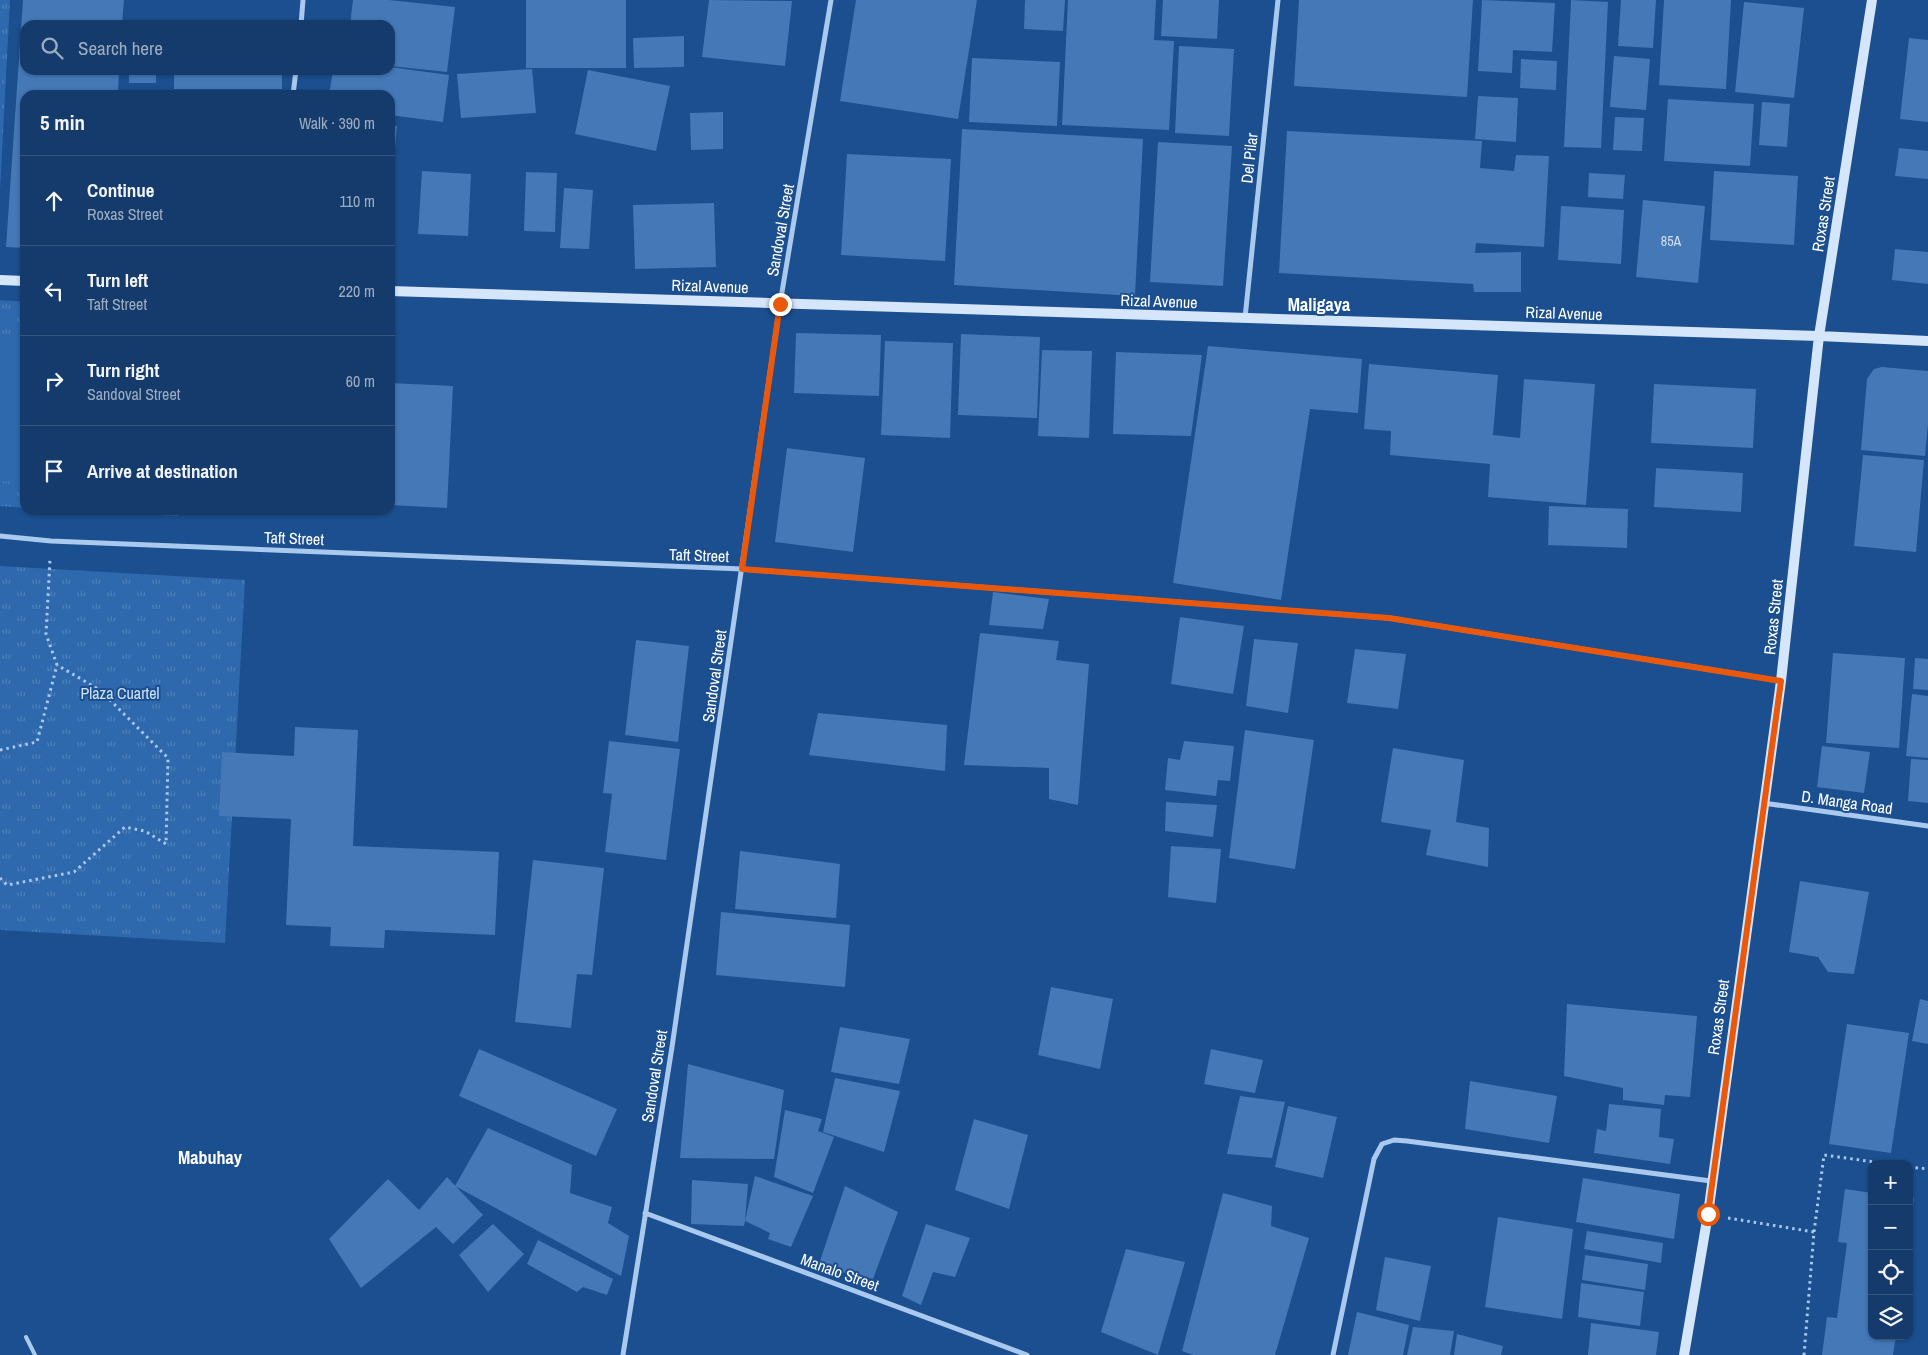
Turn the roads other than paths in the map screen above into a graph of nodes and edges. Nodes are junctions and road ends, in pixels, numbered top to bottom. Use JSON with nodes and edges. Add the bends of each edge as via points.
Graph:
{"nodes":[{"id":1,"x":303,"y":0,"type":"edge"},
{"id":2,"x":831,"y":0,"type":"edge"},
{"id":3,"x":1278,"y":0,"type":"edge"},
{"id":4,"x":1872,"y":0,"type":"edge"},
{"id":5,"x":301,"y":20,"type":"edge"},
{"id":6,"x":295,"y":75,"type":"edge"},
{"id":7,"x":294,"y":90,"type":"edge"},
{"id":8,"x":0,"y":280,"type":"edge"},
{"id":9,"x":20,"y":281,"type":"edge"},
{"id":10,"x":395,"y":291,"type":"edge"},
{"id":11,"x":780,"y":304,"type":"junction"},
{"id":12,"x":1245,"y":319,"type":"junction"},
{"id":13,"x":1819,"y":336,"type":"junction"},
{"id":14,"x":1928,"y":341,"type":"edge"},
{"id":15,"x":0,"y":536,"type":"edge"},
{"id":16,"x":742,"y":569,"type":"junction"},
{"id":17,"x":1781,"y":681,"type":"junction"},
{"id":18,"x":1763,"y":802,"type":"junction"},
{"id":19,"x":1928,"y":826,"type":"edge"},
{"id":20,"x":1711,"y":1181,"type":"junction"},
{"id":21,"x":645,"y":1213,"type":"junction"},
{"id":22,"x":26,"y":1337,"type":"dead end"},
{"id":23,"x":35,"y":1355,"type":"edge"},
{"id":24,"x":623,"y":1355,"type":"edge"},
{"id":25,"x":1027,"y":1355,"type":"edge"},
{"id":26,"x":1333,"y":1355,"type":"edge"},
{"id":27,"x":1684,"y":1355,"type":"edge"}],
"edges":[{"from":1,"to":5,"type":"street"},
{"from":2,"to":11,"type":"street","name":"Sandoval Street"},
{"from":3,"to":12,"type":"street","name":"Del Pilar"},
{"from":4,"to":13,"type":"main road","name":"Roxas Street"},
{"from":6,"to":7,"type":"street"},
{"from":8,"to":9,"type":"main road"},
{"from":10,"to":11,"type":"main road","name":"Rizal Avenue"},
{"from":11,"to":12,"type":"main road","name":"Rizal Avenue"},
{"from":11,"to":16,"type":"street","name":"Sandoval Street"},
{"from":12,"to":13,"type":"main road","name":"Rizal Avenue"},
{"from":13,"to":14,"type":"main road","name":"Rizal Avenue"},
{"from":13,"to":17,"type":"main road","name":"Roxas Street"},
{"from":15,"to":16,"type":"street","name":"Taft Street","via":[[51,541]]},
{"from":16,"to":17,"type":"street","name":"Taft Street","via":[[1389,618]]},
{"from":16,"to":21,"type":"street","name":"Sandoval Street"},
{"from":17,"to":18,"type":"main road","name":"Roxas Street"},
{"from":18,"to":19,"type":"street","name":"D. Manga Road"},
{"from":18,"to":20,"type":"main road","name":"Roxas Street"},
{"from":20,"to":26,"type":"street","via":[[1407,1141],[1394,1140],[1382,1144],[1374,1159]]},
{"from":20,"to":27,"type":"main road","name":"Roxas Street"},
{"from":21,"to":24,"type":"street","name":"Sandoval Street"},
{"from":21,"to":25,"type":"street","name":"Manalo Street"},
{"from":22,"to":23,"type":"lane"}]}
